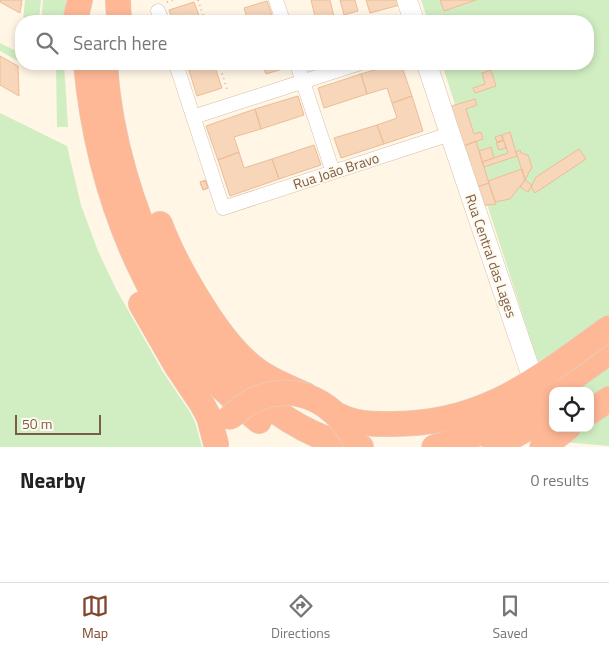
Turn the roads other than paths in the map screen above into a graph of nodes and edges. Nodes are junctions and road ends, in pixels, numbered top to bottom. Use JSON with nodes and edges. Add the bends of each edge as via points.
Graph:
{"nodes":[{"id":1,"x":80,"y":0,"type":"edge"},
{"id":2,"x":85,"y":0,"type":"edge"},
{"id":3,"x":102,"y":0,"type":"edge"},
{"id":4,"x":118,"y":0,"type":"edge"},
{"id":5,"x":276,"y":0,"type":"edge"},
{"id":6,"x":407,"y":0,"type":"edge"},
{"id":7,"x":76,"y":15,"type":"edge"},
{"id":8,"x":84,"y":15,"type":"edge"},
{"id":9,"x":102,"y":15,"type":"edge"},
{"id":10,"x":119,"y":15,"type":"edge"},
{"id":11,"x":281,"y":15,"type":"edge"},
{"id":12,"x":412,"y":15,"type":"edge"},
{"id":13,"x":72,"y":70,"type":"edge"},
{"id":14,"x":87,"y":70,"type":"edge"},
{"id":15,"x":106,"y":70,"type":"edge"},
{"id":16,"x":123,"y":70,"type":"edge"},
{"id":17,"x":178,"y":70,"type":"edge"},
{"id":18,"x":299,"y":70,"type":"edge"},
{"id":19,"x":338,"y":70,"type":"edge"},
{"id":20,"x":429,"y":70,"type":"edge"},
{"id":21,"x":303,"y":81,"type":"junction"},
{"id":22,"x":193,"y":117,"type":"junction"},
{"id":23,"x":450,"y":134,"type":"junction"},
{"id":24,"x":333,"y":172,"type":"junction"},
{"id":25,"x":609,"y":328,"type":"edge"},
{"id":26,"x":609,"y":352,"type":"edge"},
{"id":27,"x":609,"y":374,"type":"edge"},
{"id":28,"x":561,"y":387,"type":"edge"},
{"id":29,"x":591,"y":387,"type":"edge"},
{"id":30,"x":306,"y":395,"type":"junction"},
{"id":31,"x":549,"y":396,"type":"edge"},
{"id":32,"x":609,"y":399,"type":"edge"},
{"id":33,"x":594,"y":409,"type":"edge"},
{"id":34,"x":338,"y":415,"type":"junction"},
{"id":35,"x":549,"y":416,"type":"edge"},
{"id":36,"x":563,"y":432,"type":"edge"},
{"id":37,"x":216,"y":445,"type":"edge"},
{"id":38,"x":303,"y":447,"type":"edge"},
{"id":39,"x":359,"y":447,"type":"edge"},
{"id":40,"x":434,"y":447,"type":"edge"},
{"id":41,"x":494,"y":447,"type":"edge"},
{"id":42,"x":542,"y":447,"type":"edge"},
{"id":43,"x":556,"y":447,"type":"edge"}],
"edges":[{"from":1,"to":7,"type":"highway"},
{"from":2,"to":8,"type":"highway"},
{"from":3,"to":9,"type":"highway"},
{"from":4,"to":10,"type":"highway"},
{"from":5,"to":11,"type":"street"},
{"from":6,"to":12,"type":"main road"},
{"from":13,"to":37,"type":"highway","via":[[82,149],[95,200],[112,246],[176,365],[206,410]]},
{"from":14,"to":38,"type":"highway","via":[[91,110],[111,195],[132,248],[164,309],[188,348],[235,402],[280,435]]},
{"from":15,"to":39,"type":"highway","via":[[116,142],[129,189],[153,250],[182,308],[225,365],[272,410],[336,443]]},
{"from":16,"to":30,"type":"highway","via":[[133,138],[166,240],[200,300],[225,338],[246,362],[278,383]]},
{"from":17,"to":22,"type":"street"},
{"from":18,"to":21,"type":"street"},
{"from":19,"to":21,"type":"street"},
{"from":20,"to":23,"type":"main road","name":"Rua Central das Lages"},
{"from":21,"to":22,"type":"street"},
{"from":21,"to":24,"type":"street"},
{"from":22,"to":24,"type":"street","name":"Rua João Bravo","via":[[223,208]]},
{"from":23,"to":24,"type":"street","name":"Rua João Bravo"},
{"from":23,"to":43,"type":"main road","name":"Rua Central das Lages"},
{"from":25,"to":34,"type":"highway","bridge":true,"via":[[541,377],[462,416],[420,424],[397,424],[347,421]]},
{"from":26,"to":28,"type":"highway"},
{"from":27,"to":29,"type":"highway"},
{"from":30,"to":34,"type":"highway","bridge":true},
{"from":30,"to":37,"type":"highway","bridge":true,"via":[[283,392],[250,402],[230,417]]},
{"from":31,"to":40,"type":"highway","bridge":true,"via":[[476,435]]},
{"from":32,"to":33,"type":"highway"},
{"from":34,"to":39,"type":"highway","bridge":true},
{"from":35,"to":41,"type":"highway","bridge":true},
{"from":36,"to":42,"type":"highway","bridge":true}]}
